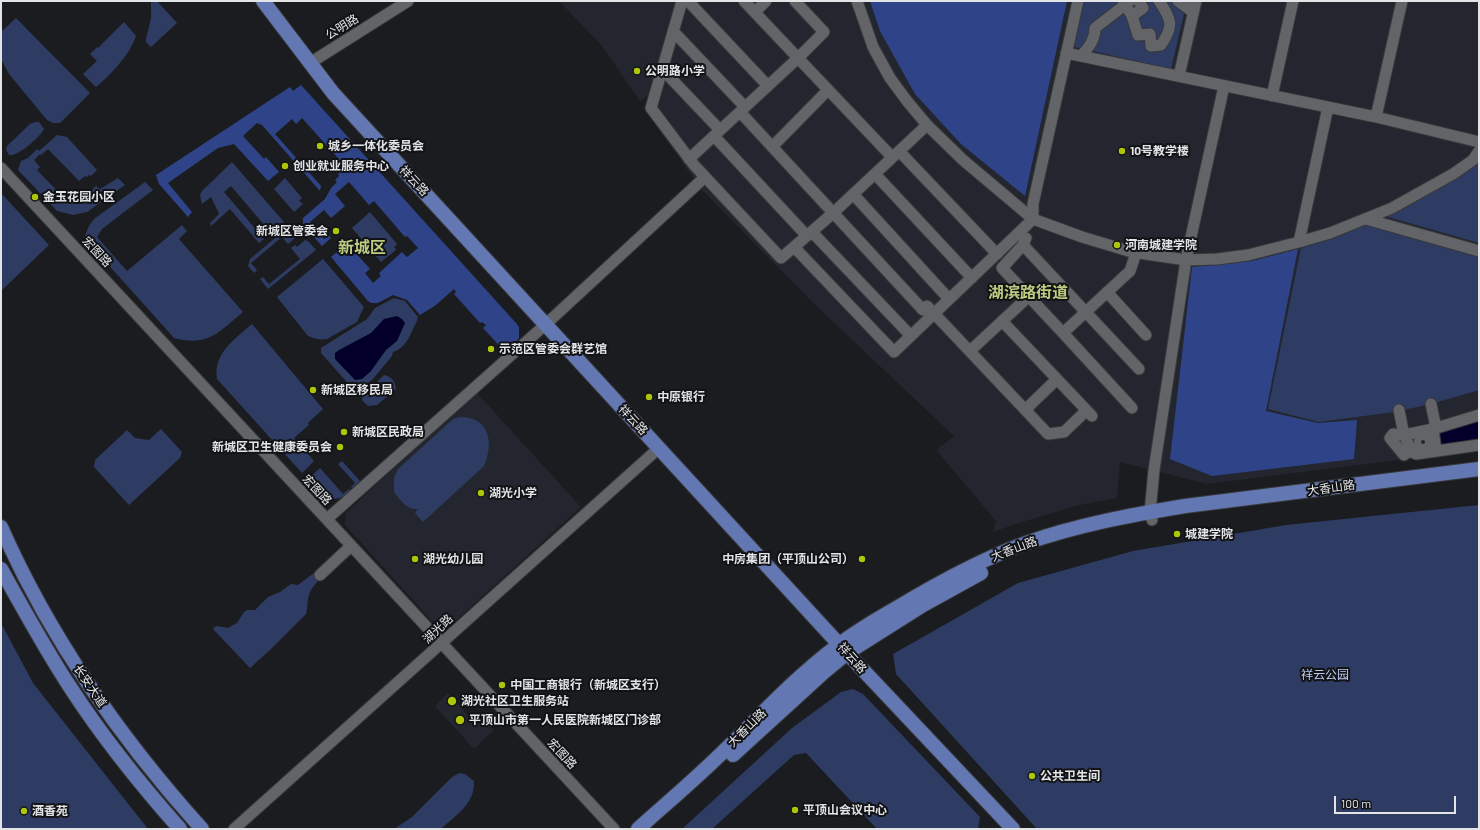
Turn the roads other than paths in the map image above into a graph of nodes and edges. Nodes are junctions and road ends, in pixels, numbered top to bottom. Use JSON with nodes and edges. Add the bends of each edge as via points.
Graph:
{"nodes":[{"id":1,"x":264,"y":1,"type":"edge"},
{"id":2,"x":408,"y":1,"type":"edge"},
{"id":3,"x":682,"y":1,"type":"edge"},
{"id":4,"x":688,"y":1,"type":"edge"},
{"id":5,"x":744,"y":1,"type":"edge"},
{"id":6,"x":766,"y":1,"type":"edge"},
{"id":7,"x":795,"y":1,"type":"edge"},
{"id":8,"x":857,"y":1,"type":"edge"},
{"id":9,"x":1078,"y":1,"type":"edge"},
{"id":10,"x":1152,"y":1,"type":"edge"},
{"id":11,"x":1158,"y":1,"type":"edge"},
{"id":12,"x":1178,"y":1,"type":"edge"},
{"id":13,"x":1196,"y":1,"type":"edge"},
{"id":14,"x":1293,"y":1,"type":"edge"},
{"id":15,"x":1402,"y":1,"type":"edge"},
{"id":16,"x":1133,"y":2,"type":"edge"},
{"id":17,"x":755,"y":12,"type":"junction"},
{"id":18,"x":1193,"y":12,"type":"junction"},
{"id":19,"x":673,"y":31,"type":"junction"},
{"id":20,"x":1066,"y":53,"type":"junction"},
{"id":21,"x":1081,"y":56,"type":"junction"},
{"id":22,"x":798,"y":58,"type":"junction"},
{"id":23,"x":310,"y":63,"type":"junction"},
{"id":24,"x":663,"y":70,"type":"junction"},
{"id":25,"x":1178,"y":76,"type":"junction"},
{"id":26,"x":768,"y":86,"type":"junction"},
{"id":27,"x":1224,"y":86,"type":"junction"},
{"id":28,"x":828,"y":90,"type":"junction"},
{"id":29,"x":1272,"y":96,"type":"junction"},
{"id":30,"x":1328,"y":107,"type":"junction"},
{"id":31,"x":743,"y":110,"type":"junction"},
{"id":32,"x":1376,"y":117,"type":"junction"},
{"id":33,"x":927,"y":125,"type":"junction"},
{"id":34,"x":717,"y":133,"type":"junction"},
{"id":35,"x":1479,"y":142,"type":"edge"},
{"id":36,"x":772,"y":147,"type":"junction"},
{"id":37,"x":1479,"y":151,"type":"edge"},
{"id":38,"x":896,"y":154,"type":"junction"},
{"id":39,"x":689,"y":159,"type":"junction"},
{"id":40,"x":1,"y":168,"type":"edge"},
{"id":41,"x":875,"y":174,"type":"junction"},
{"id":42,"x":705,"y":177,"type":"junction"},
{"id":43,"x":853,"y":194,"type":"junction"},
{"id":44,"x":832,"y":214,"type":"junction"},
{"id":45,"x":1033,"y":219,"type":"junction"},
{"id":46,"x":1366,"y":219,"type":"junction"},
{"id":47,"x":810,"y":234,"type":"junction"},
{"id":48,"x":1299,"y":242,"type":"junction"},
{"id":49,"x":1023,"y":245,"type":"junction"},
{"id":50,"x":794,"y":247,"type":"junction"},
{"id":51,"x":1479,"y":251,"type":"edge"},
{"id":52,"x":1136,"y":253,"type":"junction"},
{"id":53,"x":997,"y":254,"type":"junction"},
{"id":54,"x":1186,"y":260,"type":"junction"},
{"id":55,"x":972,"y":278,"type":"junction"},
{"id":56,"x":1107,"y":292,"type":"junction"},
{"id":57,"x":1028,"y":297,"type":"junction"},
{"id":58,"x":949,"y":299,"type":"junction"},
{"id":59,"x":1086,"y":312,"type":"junction"},
{"id":60,"x":934,"y":314,"type":"junction"},
{"id":61,"x":1002,"y":321,"type":"junction"},
{"id":62,"x":545,"y":325,"type":"junction"},
{"id":63,"x":1063,"y":334,"type":"junction"},
{"id":64,"x":1146,"y":335,"type":"dead end"},
{"id":65,"x":911,"y":336,"type":"junction"},
{"id":66,"x":970,"y":352,"type":"junction"},
{"id":67,"x":1139,"y":369,"type":"dead end"},
{"id":68,"x":1057,"y":379,"type":"junction"},
{"id":69,"x":1431,"y":404,"type":"dead end"},
{"id":70,"x":1132,"y":408,"type":"dead end"},
{"id":71,"x":1025,"y":410,"type":"junction"},
{"id":72,"x":1400,"y":410,"type":"dead end"},
{"id":73,"x":1479,"y":415,"type":"edge"},
{"id":74,"x":1423,"y":441,"type":"junction"},
{"id":75,"x":1479,"y":445,"type":"edge"},
{"id":76,"x":659,"y":448,"type":"junction"},
{"id":77,"x":1479,"y":469,"type":"edge"},
{"id":78,"x":1479,"y":478,"type":"edge"},
{"id":79,"x":1151,"y":516,"type":"junction"},
{"id":80,"x":327,"y":520,"type":"junction"},
{"id":81,"x":1,"y":527,"type":"edge"},
{"id":82,"x":351,"y":546,"type":"junction"},
{"id":83,"x":1,"y":569,"type":"edge"},
{"id":84,"x":320,"y":575,"type":"dead end"},
{"id":85,"x":441,"y":643,"type":"junction"},
{"id":86,"x":843,"y":648,"type":"junction"},
{"id":87,"x":1008,"y":828,"type":"edge"},
{"id":88,"x":180,"y":829,"type":"edge"},
{"id":89,"x":202,"y":829,"type":"edge"},
{"id":90,"x":234,"y":829,"type":"edge"},
{"id":91,"x":614,"y":829,"type":"edge"},
{"id":92,"x":638,"y":829,"type":"edge"},
{"id":93,"x":651,"y":829,"type":"edge"}],
"edges":[{"from":1,"to":23,"type":"main road","name":"祥云路"},
{"from":2,"to":23,"type":"street","name":"公明路"},
{"from":3,"to":19,"type":"street"},
{"from":4,"to":26,"type":"street"},
{"from":5,"to":17,"type":"street"},
{"from":6,"to":17,"type":"street"},
{"from":7,"to":22,"type":"street","via":[[824,32]]},
{"from":8,"to":33,"type":"street","via":[[873,47],[890,78]]},
{"from":9,"to":20,"type":"street"},
{"from":10,"to":11,"type":"street"},
{"from":11,"to":16,"type":"street","via":[[1170,22],[1169,33],[1161,45],[1151,46],[1150,34],[1138,35],[1132,16]]},
{"from":12,"to":18,"type":"street"},
{"from":13,"to":18,"type":"street"},
{"from":14,"to":29,"type":"street"},
{"from":15,"to":32,"type":"street"},
{"from":16,"to":21,"type":"street","via":[[1095,28],[1095,37]]},
{"from":17,"to":22,"type":"street"},
{"from":18,"to":25,"type":"street"},
{"from":19,"to":24,"type":"street"},
{"from":19,"to":31,"type":"street"},
{"from":20,"to":21,"type":"street"},
{"from":20,"to":45,"type":"street","via":[[1033,204]]},
{"from":21,"to":25,"type":"street"},
{"from":22,"to":26,"type":"street"},
{"from":22,"to":28,"type":"street"},
{"from":23,"to":62,"type":"main road","name":"祥云路","via":[[333,93]]},
{"from":24,"to":34,"type":"street"},
{"from":24,"to":39,"type":"street","via":[[651,108]]},
{"from":25,"to":27,"type":"street"},
{"from":26,"to":31,"type":"street"},
{"from":27,"to":29,"type":"street"},
{"from":27,"to":54,"type":"street"},
{"from":28,"to":36,"type":"street"},
{"from":28,"to":38,"type":"street"},
{"from":29,"to":30,"type":"street"},
{"from":30,"to":32,"type":"street"},
{"from":30,"to":48,"type":"street"},
{"from":31,"to":34,"type":"street"},
{"from":31,"to":36,"type":"street"},
{"from":32,"to":35,"type":"street"},
{"from":33,"to":38,"type":"street"},
{"from":33,"to":45,"type":"street","via":[[963,160]]},
{"from":34,"to":39,"type":"street"},
{"from":34,"to":47,"type":"street"},
{"from":36,"to":44,"type":"street"},
{"from":37,"to":46,"type":"street","via":[[1474,160],[1453,174],[1392,208]]},
{"from":38,"to":41,"type":"street"},
{"from":38,"to":53,"type":"street"},
{"from":39,"to":42,"type":"street"},
{"from":40,"to":80,"type":"street","name":"宏图路"},
{"from":41,"to":43,"type":"street"},
{"from":41,"to":55,"type":"street"},
{"from":42,"to":50,"type":"street","via":[[781,258]]},
{"from":42,"to":62,"type":"street"},
{"from":43,"to":44,"type":"street"},
{"from":43,"to":58,"type":"street"},
{"from":44,"to":47,"type":"street"},
{"from":44,"to":60,"type":"street","via":[[923,310],[927,306]]},
{"from":45,"to":49,"type":"street"},
{"from":45,"to":52,"type":"street"},
{"from":45,"to":53,"type":"street"},
{"from":46,"to":48,"type":"street"},
{"from":46,"to":51,"type":"street"},
{"from":47,"to":50,"type":"street"},
{"from":47,"to":65,"type":"street"},
{"from":48,"to":54,"type":"street","via":[[1248,255]]},
{"from":49,"to":57,"type":"street","via":[[1002,268]]},
{"from":49,"to":59,"type":"street"},
{"from":50,"to":65,"type":"street","via":[[894,352]]},
{"from":52,"to":54,"type":"street"},
{"from":52,"to":56,"type":"street","via":[[1130,271]]},
{"from":53,"to":55,"type":"street"},
{"from":54,"to":79,"type":"street","via":[[1154,470]]},
{"from":55,"to":58,"type":"street"},
{"from":56,"to":59,"type":"street"},
{"from":56,"to":64,"type":"street"},
{"from":57,"to":61,"type":"street"},
{"from":57,"to":63,"type":"street"},
{"from":58,"to":60,"type":"street"},
{"from":59,"to":63,"type":"street"},
{"from":59,"to":67,"type":"street"},
{"from":60,"to":65,"type":"street"},
{"from":60,"to":66,"type":"street"},
{"from":61,"to":66,"type":"street"},
{"from":61,"to":68,"type":"street"},
{"from":62,"to":76,"type":"main road","name":"祥云路"},
{"from":62,"to":80,"type":"street"},
{"from":63,"to":70,"type":"street"},
{"from":66,"to":71,"type":"street"},
{"from":68,"to":71,"type":"street"},
{"from":68,"to":71,"type":"street","via":[[1089,414],[1064,432],[1048,434]]},
{"from":69,"to":74,"type":"street"},
{"from":72,"to":74,"type":"street"},
{"from":73,"to":74,"type":"street"},
{"from":74,"to":75,"type":"street"},
{"from":76,"to":85,"type":"street","name":"湖光路"},
{"from":76,"to":86,"type":"main road","name":"祥云路"},
{"from":77,"to":79,"type":"main road","name":"大香山路","via":[[1185,506]]},
{"from":78,"to":79,"type":"main road","name":"大香山路","via":[[1289,503]]},
{"from":79,"to":86,"type":"main road","name":"大香山路","via":[[1010,559],[942,594],[879,632]]},
{"from":80,"to":82,"type":"street","name":"宏图路"},
{"from":81,"to":89,"type":"main road","name":"长安大道","via":[[46,617],[86,679],[146,764]]},
{"from":82,"to":84,"type":"street"},
{"from":82,"to":85,"type":"street","name":"宏图路"},
{"from":83,"to":88,"type":"main road","name":"长安大道","via":[[72,691],[112,747]]},
{"from":85,"to":90,"type":"street","name":"湖光路"},
{"from":85,"to":91,"type":"street","name":"宏图路"},
{"from":86,"to":87,"type":"main road","name":"祥云路"},
{"from":86,"to":92,"type":"main road","name":"大香山路","via":[[816,663]]},
{"from":86,"to":93,"type":"main road","name":"大香山路","via":[[824,672]]}]}
